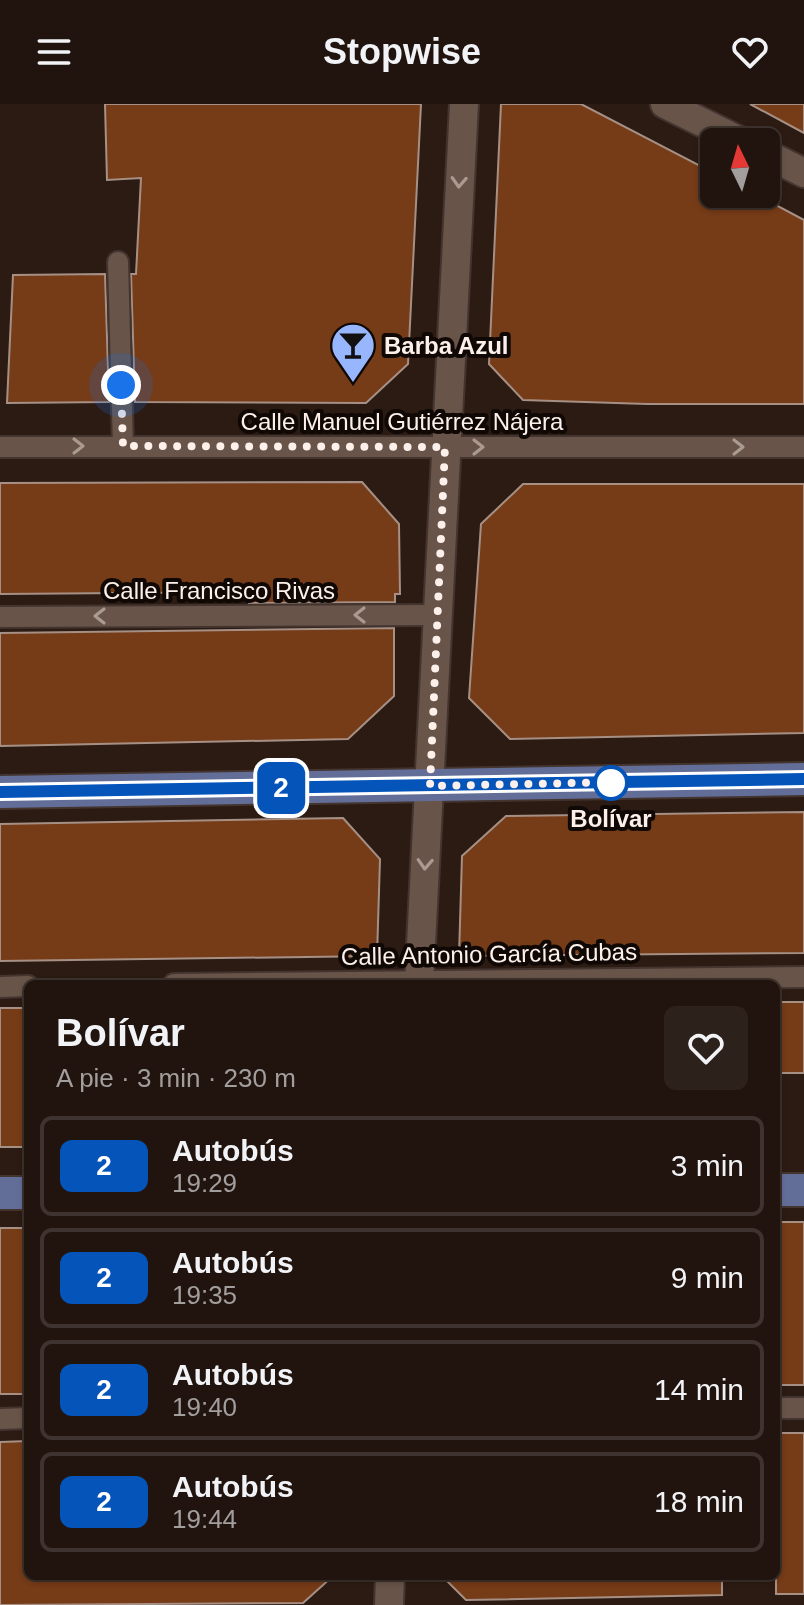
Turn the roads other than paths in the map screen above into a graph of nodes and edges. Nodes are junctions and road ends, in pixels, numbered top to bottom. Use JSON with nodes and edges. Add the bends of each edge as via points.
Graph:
{"nodes":[{"id":1,"x":464,"y":104,"type":"edge"},
{"id":2,"x":665,"y":104,"type":"edge"},
{"id":3,"x":714,"y":128,"type":"edge"},
{"id":4,"x":780,"y":161,"type":"edge"},
{"id":5,"x":804,"y":173,"type":"edge"},
{"id":6,"x":118,"y":262,"type":"dead end"},
{"id":7,"x":123,"y":446,"type":"junction"},
{"id":8,"x":0,"y":447,"type":"edge"},
{"id":9,"x":445,"y":447,"type":"junction"},
{"id":10,"x":804,"y":447,"type":"edge"},
{"id":11,"x":438,"y":615,"type":"junction"},
{"id":12,"x":0,"y":617,"type":"edge"},
{"id":13,"x":804,"y":779,"type":"edge"},
{"id":14,"x":430,"y":786,"type":"junction"},
{"id":15,"x":0,"y":792,"type":"edge"},
{"id":16,"x":804,"y":977,"type":"edge"},
{"id":17,"x":419,"y":980,"type":"edge"},
{"id":18,"x":573,"y":980,"type":"edge"},
{"id":19,"x":24,"y":986,"type":"edge"},
{"id":20,"x":0,"y":987,"type":"edge"},
{"id":21,"x":780,"y":1190,"type":"edge"},
{"id":22,"x":804,"y":1190,"type":"edge"},
{"id":23,"x":0,"y":1193,"type":"edge"},
{"id":24,"x":24,"y":1193,"type":"edge"},
{"id":25,"x":780,"y":1408,"type":"edge"},
{"id":26,"x":804,"y":1408,"type":"edge"},
{"id":27,"x":24,"y":1418,"type":"edge"},
{"id":28,"x":0,"y":1419,"type":"edge"},
{"id":29,"x":390,"y":1580,"type":"edge"},
{"id":30,"x":389,"y":1605,"type":"edge"}],
"edges":[{"from":1,"to":9,"type":"street","one_way":true},
{"from":2,"to":3,"type":"street"},
{"from":4,"to":5,"type":"street"},
{"from":6,"to":7,"type":"street"},
{"from":8,"to":7,"type":"street","name":"Calle Manuel Gutiérrez Nájera","one_way":true},
{"from":7,"to":9,"type":"street","name":"Calle Manuel Gutiérrez Nájera"},
{"from":9,"to":10,"type":"street","name":"Calle Manuel Gutiérrez Nájera","one_way":true},
{"from":9,"to":11,"type":"street"},
{"from":11,"to":12,"type":"street","name":"Calle Francisco Rivas","one_way":true},
{"from":11,"to":14,"type":"street"},
{"from":13,"to":14,"type":"main road"},
{"from":14,"to":15,"type":"main road"},
{"from":14,"to":17,"type":"street","one_way":true},
{"from":16,"to":18,"type":"street","name":"Calle Antonio García Cubas"},
{"from":19,"to":20,"type":"street"},
{"from":21,"to":22,"type":"main road"},
{"from":23,"to":24,"type":"main road"},
{"from":25,"to":26,"type":"street"},
{"from":27,"to":28,"type":"street"},
{"from":29,"to":30,"type":"street"}]}
